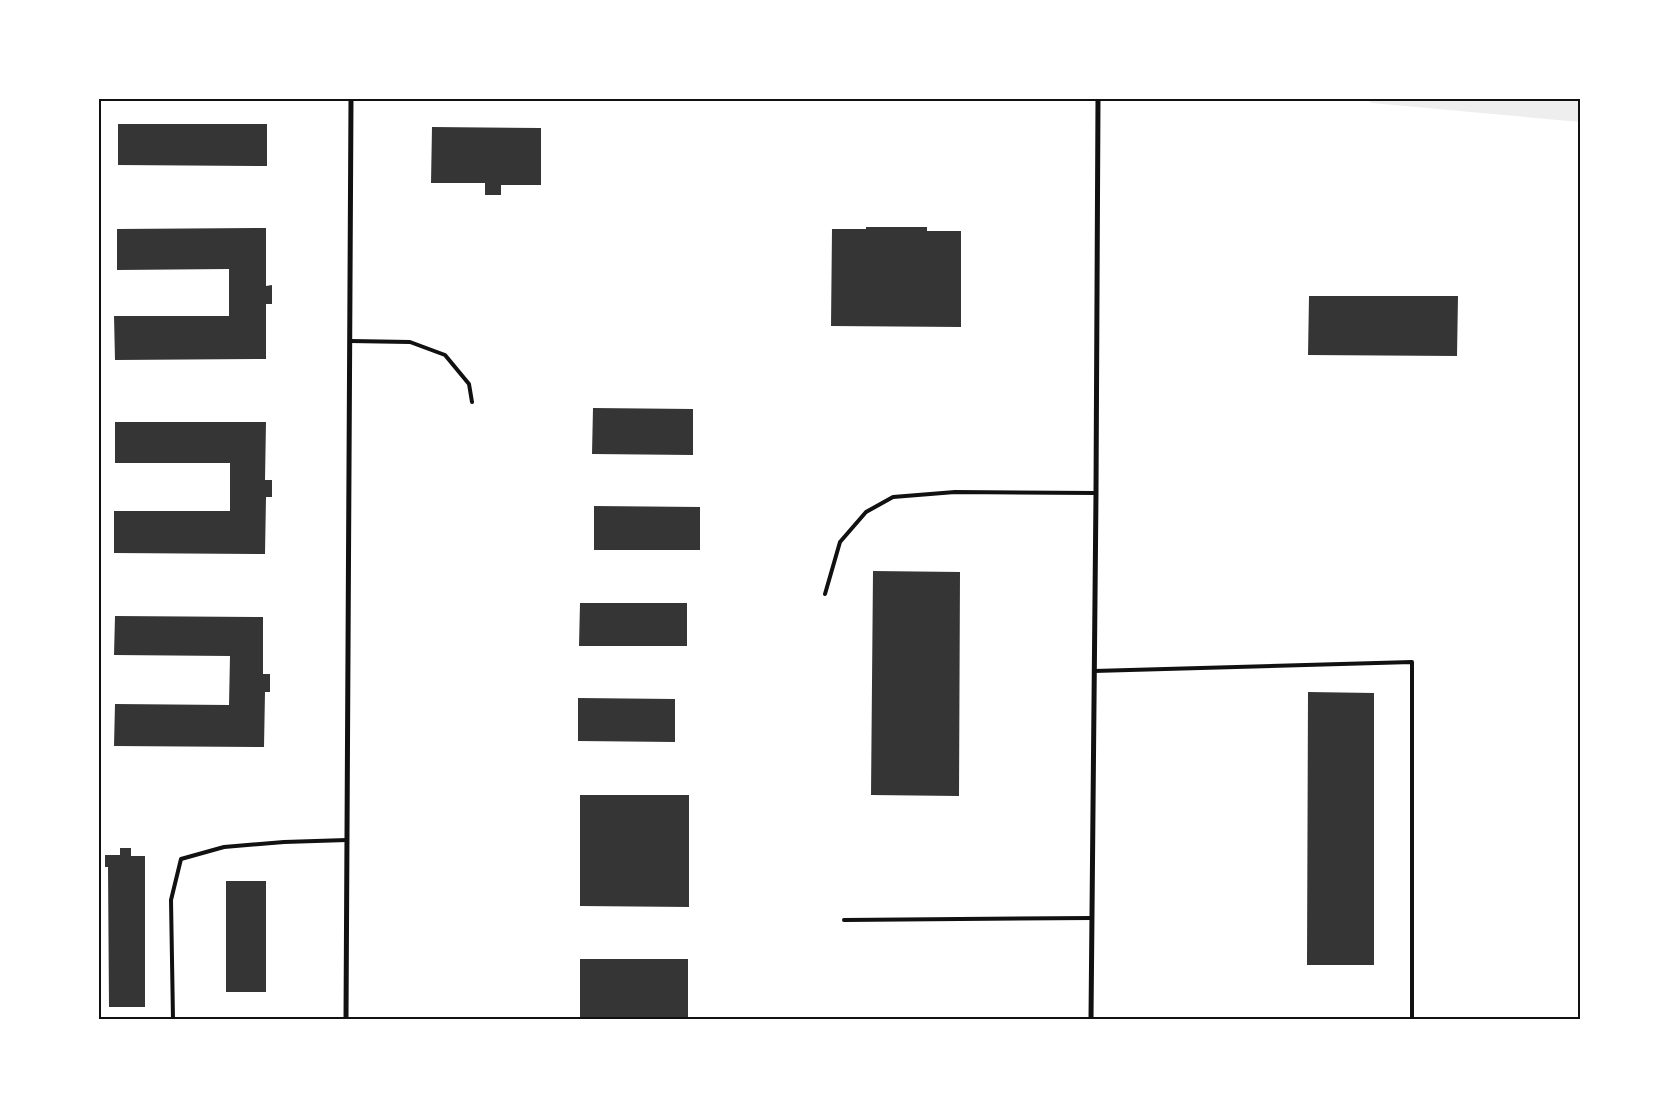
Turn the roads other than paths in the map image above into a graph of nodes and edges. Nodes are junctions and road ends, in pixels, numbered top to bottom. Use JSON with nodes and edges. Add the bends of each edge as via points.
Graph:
{"nodes":[{"id":1,"x":351,"y":99,"type":"edge"},
{"id":2,"x":1098,"y":99,"type":"edge"},
{"id":3,"x":350,"y":341,"type":"junction"},
{"id":4,"x":472,"y":402,"type":"dead end"},
{"id":5,"x":1096,"y":493,"type":"junction"},
{"id":6,"x":825,"y":594,"type":"dead end"},
{"id":7,"x":1094,"y":671,"type":"junction"},
{"id":8,"x":347,"y":840,"type":"junction"},
{"id":9,"x":1092,"y":918,"type":"junction"},
{"id":10,"x":844,"y":920,"type":"dead end"},
{"id":11,"x":172,"y":1019,"type":"edge"},
{"id":12,"x":346,"y":1019,"type":"edge"},
{"id":13,"x":1091,"y":1019,"type":"edge"},
{"id":14,"x":1412,"y":1019,"type":"edge"}],
"edges":[{"from":1,"to":3,"type":"street"},
{"from":2,"to":5,"type":"street"},
{"from":3,"to":4,"type":"lane","via":[[410,342],[445,355],[469,384]]},
{"from":3,"to":8,"type":"street"},
{"from":5,"to":6,"type":"lane","via":[[955,492],[893,497],[866,512],[840,542]]},
{"from":5,"to":7,"type":"street"},
{"from":7,"to":9,"type":"street"},
{"from":7,"to":14,"type":"lane","via":[[1412,662]]},
{"from":8,"to":11,"type":"lane","via":[[224,847],[181,860],[171,900]]},
{"from":8,"to":12,"type":"street"},
{"from":9,"to":10,"type":"lane"},
{"from":9,"to":13,"type":"street"}]}
